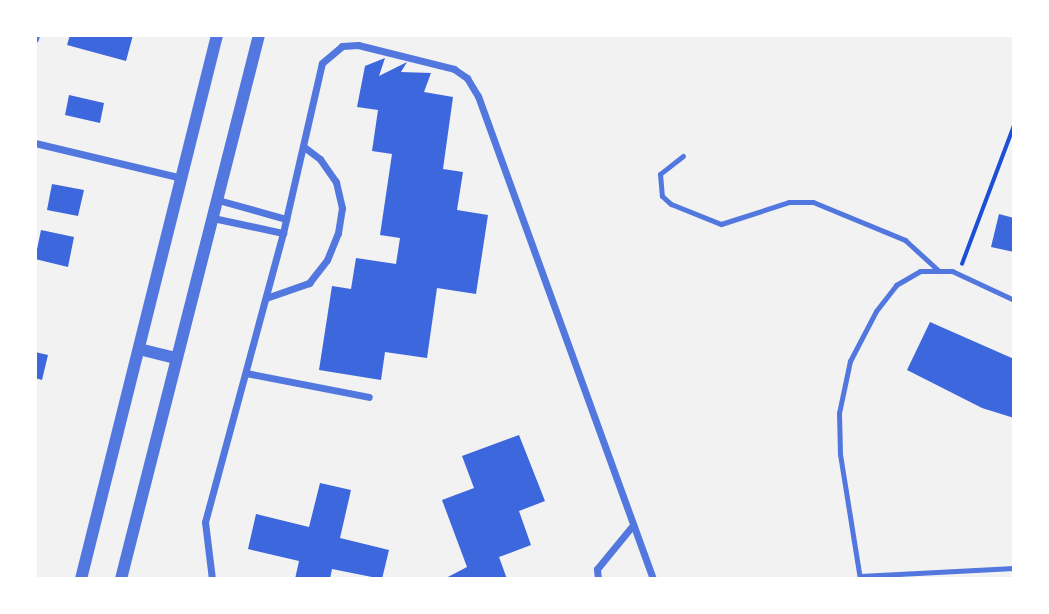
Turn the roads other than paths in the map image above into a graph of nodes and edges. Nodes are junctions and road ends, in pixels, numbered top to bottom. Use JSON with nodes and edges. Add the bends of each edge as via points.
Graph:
{"nodes":[{"id":1,"x":217,"y":35,"type":"edge"},
{"id":2,"x":260,"y":35,"type":"edge"},
{"id":3,"x":35,"y":143,"type":"edge"},
{"id":4,"x":303,"y":146,"type":"junction"},
{"id":5,"x":682,"y":156,"type":"dead end"},
{"id":6,"x":181,"y":178,"type":"junction"},
{"id":7,"x":218,"y":200,"type":"junction"},
{"id":8,"x":213,"y":218,"type":"junction"},
{"id":9,"x":286,"y":219,"type":"junction"},
{"id":10,"x":283,"y":233,"type":"junction"},
{"id":11,"x":940,"y":271,"type":"junction"},
{"id":12,"x":266,"y":298,"type":"junction"},
{"id":13,"x":1014,"y":300,"type":"edge"},
{"id":14,"x":139,"y":349,"type":"junction"},
{"id":15,"x":176,"y":358,"type":"junction"},
{"id":16,"x":246,"y":373,"type":"junction"},
{"id":17,"x":369,"y":397,"type":"dead end"},
{"id":18,"x":633,"y":525,"type":"junction"},
{"id":19,"x":1014,"y":568,"type":"edge"},
{"id":20,"x":860,"y":578,"type":"edge"},
{"id":21,"x":81,"y":579,"type":"edge"},
{"id":22,"x":121,"y":579,"type":"edge"},
{"id":23,"x":212,"y":579,"type":"edge"},
{"id":24,"x":598,"y":579,"type":"edge"},
{"id":25,"x":653,"y":579,"type":"edge"}],
"edges":[{"from":1,"to":6,"type":"street"},
{"from":2,"to":7,"type":"street"},
{"from":3,"to":6,"type":"street"},
{"from":4,"to":9,"type":"street"},
{"from":4,"to":12,"type":"street","via":[[320,159],[336,183],[342,208],[338,233],[327,260],[309,283]]},
{"from":4,"to":18,"type":"street","via":[[322,63],[342,46],[358,45],[454,69],[467,78],[478,96]]},
{"from":5,"to":11,"type":"lane","via":[[660,174],[662,196],[671,204],[720,225],[789,202],[813,202],[905,240]]},
{"from":6,"to":14,"type":"street"},
{"from":7,"to":8,"type":"street"},
{"from":7,"to":9,"type":"street"},
{"from":8,"to":10,"type":"street"},
{"from":8,"to":15,"type":"street"},
{"from":9,"to":10,"type":"street"},
{"from":10,"to":12,"type":"street"},
{"from":11,"to":13,"type":"lane","via":[[952,271]]},
{"from":11,"to":20,"type":"lane","via":[[919,271],[896,285],[876,311],[843,384],[840,454]]},
{"from":12,"to":16,"type":"street"},
{"from":14,"to":15,"type":"street"},
{"from":14,"to":21,"type":"street"},
{"from":15,"to":22,"type":"street"},
{"from":16,"to":17,"type":"street"},
{"from":16,"to":23,"type":"street","via":[[205,522]]},
{"from":18,"to":24,"type":"street","via":[[597,569]]},
{"from":18,"to":25,"type":"street"},
{"from":19,"to":20,"type":"lane"}]}
